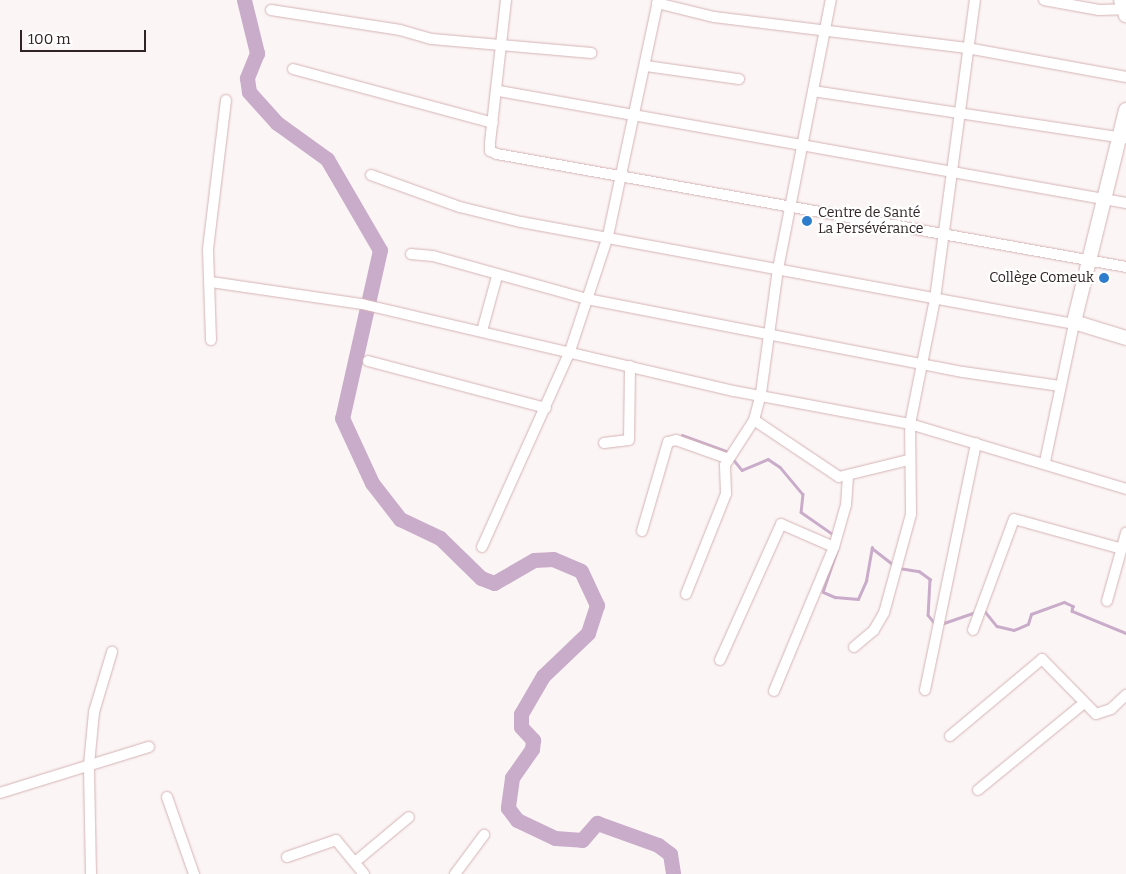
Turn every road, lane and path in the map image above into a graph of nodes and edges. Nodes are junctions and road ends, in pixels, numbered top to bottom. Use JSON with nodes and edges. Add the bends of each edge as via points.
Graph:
{"nodes":[{"id":1,"x":506,"y":0,"type":"edge"},
{"id":2,"x":830,"y":0,"type":"edge"},
{"id":3,"x":975,"y":0,"type":"edge"},
{"id":4,"x":1044,"y":0,"type":"edge"},
{"id":5,"x":658,"y":1,"type":"edge"},
{"id":6,"x":1123,"y":8,"type":"edge"},
{"id":7,"x":271,"y":10,"type":"dead end"},
{"id":8,"x":825,"y":30,"type":"junction"},
{"id":9,"x":503,"y":45,"type":"junction"},
{"id":10,"x":967,"y":48,"type":"junction"},
{"id":11,"x":591,"y":53,"type":"dead end"},
{"id":12,"x":646,"y":66,"type":"junction"},
{"id":13,"x":293,"y":68,"type":"dead end"},
{"id":14,"x":1126,"y":77,"type":"edge"},
{"id":15,"x":739,"y":79,"type":"dead end"},
{"id":16,"x":499,"y":91,"type":"junction"},
{"id":17,"x":813,"y":91,"type":"junction"},
{"id":18,"x":226,"y":100,"type":"dead end"},
{"id":19,"x":1126,"y":110,"type":"edge"},
{"id":20,"x":636,"y":113,"type":"junction"},
{"id":21,"x":959,"y":113,"type":"junction"},
{"id":22,"x":493,"y":123,"type":"junction"},
{"id":23,"x":1123,"y":138,"type":"edge"},
{"id":24,"x":803,"y":148,"type":"junction"},
{"id":25,"x":950,"y":174,"type":"junction"},
{"id":26,"x":371,"y":175,"type":"dead end"},
{"id":27,"x":622,"y":177,"type":"junction"},
{"id":28,"x":1104,"y":199,"type":"junction"},
{"id":29,"x":1126,"y":203,"type":"edge"},
{"id":30,"x":790,"y":207,"type":"junction"},
{"id":31,"x":608,"y":236,"type":"junction"},
{"id":32,"x":941,"y":236,"type":"junction"},
{"id":33,"x":411,"y":254,"type":"dead end"},
{"id":34,"x":1088,"y":261,"type":"junction"},
{"id":35,"x":1126,"y":267,"type":"edge"},
{"id":36,"x":778,"y":269,"type":"junction"},
{"id":37,"x":497,"y":276,"type":"junction"},
{"id":38,"x":210,"y":282,"type":"junction"},
{"id":39,"x":587,"y":299,"type":"junction"},
{"id":40,"x":934,"y":299,"type":"junction"},
{"id":41,"x":1074,"y":324,"type":"junction"},
{"id":42,"x":482,"y":331,"type":"junction"},
{"id":43,"x":768,"y":335,"type":"junction"},
{"id":44,"x":1126,"y":338,"type":"edge"},
{"id":45,"x":211,"y":340,"type":"dead end"},
{"id":46,"x":570,"y":351,"type":"junction"},
{"id":47,"x":368,"y":361,"type":"dead end"},
{"id":48,"x":921,"y":361,"type":"junction"},
{"id":49,"x":630,"y":366,"type":"junction"},
{"id":50,"x":1060,"y":386,"type":"junction"},
{"id":51,"x":761,"y":393,"type":"junction"},
{"id":52,"x":546,"y":408,"type":"junction"},
{"id":53,"x":754,"y":420,"type":"junction"},
{"id":54,"x":910,"y":424,"type":"junction"},
{"id":55,"x":604,"y":443,"type":"dead end"},
{"id":56,"x":976,"y":443,"type":"junction"},
{"id":57,"x":729,"y":459,"type":"junction"},
{"id":58,"x":908,"y":460,"type":"junction"},
{"id":59,"x":1044,"y":462,"type":"junction"},
{"id":60,"x":848,"y":477,"type":"junction"},
{"id":61,"x":1126,"y":489,"type":"edge"},
{"id":62,"x":642,"y":531,"type":"dead end"},
{"id":63,"x":1126,"y":533,"type":"edge"},
{"id":64,"x":482,"y":547,"type":"dead end"},
{"id":65,"x":834,"y":547,"type":"junction"},
{"id":66,"x":1122,"y":549,"type":"junction"},
{"id":67,"x":686,"y":594,"type":"dead end"},
{"id":68,"x":1107,"y":601,"type":"dead end"},
{"id":69,"x":973,"y":630,"type":"dead end"},
{"id":70,"x":854,"y":647,"type":"dead end"},
{"id":71,"x":112,"y":652,"type":"dead end"},
{"id":72,"x":720,"y":660,"type":"dead end"},
{"id":73,"x":925,"y":690,"type":"dead end"},
{"id":74,"x":774,"y":691,"type":"dead end"},
{"id":75,"x":1126,"y":695,"type":"edge"},
{"id":76,"x":1084,"y":703,"type":"junction"},
{"id":77,"x":950,"y":736,"type":"dead end"},
{"id":78,"x":149,"y":747,"type":"dead end"},
{"id":79,"x":89,"y":765,"type":"junction"},
{"id":80,"x":978,"y":790,"type":"dead end"},
{"id":81,"x":0,"y":793,"type":"edge"},
{"id":82,"x":167,"y":797,"type":"dead end"},
{"id":83,"x":409,"y":817,"type":"dead end"},
{"id":84,"x":484,"y":835,"type":"dead end"},
{"id":85,"x":287,"y":857,"type":"dead end"},
{"id":86,"x":355,"y":862,"type":"junction"},
{"id":87,"x":91,"y":874,"type":"edge"},
{"id":88,"x":194,"y":874,"type":"edge"},
{"id":89,"x":364,"y":874,"type":"edge"},
{"id":90,"x":455,"y":874,"type":"edge"}],
"edges":[{"from":1,"to":9,"type":"street"},
{"from":2,"to":8,"type":"street"},
{"from":3,"to":10,"type":"street"},
{"from":4,"to":6,"type":"street","via":[[1099,10]]},
{"from":5,"to":8,"type":"street","via":[[691,13]]},
{"from":5,"to":12,"type":"street"},
{"from":7,"to":9,"type":"street","via":[[400,30],[432,39]]},
{"from":8,"to":10,"type":"street"},
{"from":8,"to":17,"type":"street"},
{"from":9,"to":11,"type":"street"},
{"from":9,"to":16,"type":"street"},
{"from":10,"to":14,"type":"street"},
{"from":10,"to":21,"type":"street"},
{"from":12,"to":15,"type":"street"},
{"from":12,"to":20,"type":"street"},
{"from":13,"to":22,"type":"street"},
{"from":16,"to":20,"type":"street"},
{"from":16,"to":22,"type":"street"},
{"from":17,"to":21,"type":"street"},
{"from":17,"to":24,"type":"street"},
{"from":18,"to":38,"type":"street","via":[[208,249],[207,279]]},
{"from":19,"to":23,"type":"main road"},
{"from":20,"to":24,"type":"street"},
{"from":20,"to":27,"type":"street"},
{"from":21,"to":23,"type":"street"},
{"from":21,"to":25,"type":"street"},
{"from":22,"to":27,"type":"street","via":[[490,151],[497,154]]},
{"from":23,"to":28,"type":"main road"},
{"from":24,"to":25,"type":"street"},
{"from":24,"to":30,"type":"street"},
{"from":25,"to":28,"type":"street"},
{"from":25,"to":32,"type":"street"},
{"from":26,"to":31,"type":"street","via":[[471,210]]},
{"from":27,"to":30,"type":"street"},
{"from":27,"to":31,"type":"street"},
{"from":28,"to":29,"type":"street"},
{"from":28,"to":34,"type":"main road"},
{"from":30,"to":32,"type":"street"},
{"from":30,"to":36,"type":"street"},
{"from":31,"to":36,"type":"street"},
{"from":31,"to":39,"type":"street"},
{"from":32,"to":34,"type":"street"},
{"from":32,"to":40,"type":"street"},
{"from":33,"to":37,"type":"street","via":[[433,256]]},
{"from":34,"to":35,"type":"street"},
{"from":34,"to":41,"type":"main road"},
{"from":36,"to":40,"type":"street"},
{"from":36,"to":43,"type":"street"},
{"from":37,"to":39,"type":"street"},
{"from":37,"to":42,"type":"street"},
{"from":38,"to":42,"type":"street","via":[[362,304]]},
{"from":38,"to":45,"type":"street"},
{"from":39,"to":43,"type":"street"},
{"from":39,"to":46,"type":"street"},
{"from":40,"to":41,"type":"street"},
{"from":40,"to":48,"type":"street"},
{"from":41,"to":44,"type":"main road"},
{"from":41,"to":50,"type":"street"},
{"from":42,"to":46,"type":"street"},
{"from":43,"to":48,"type":"street"},
{"from":43,"to":51,"type":"street"},
{"from":46,"to":49,"type":"street"},
{"from":46,"to":52,"type":"street"},
{"from":47,"to":52,"type":"street"},
{"from":48,"to":50,"type":"street","via":[[963,372]]},
{"from":48,"to":54,"type":"street"},
{"from":49,"to":51,"type":"street","via":[[734,391]]},
{"from":49,"to":55,"type":"street","via":[[629,440]]},
{"from":50,"to":59,"type":"street"},
{"from":51,"to":53,"type":"street"},
{"from":51,"to":54,"type":"street"},
{"from":52,"to":64,"type":"street"},
{"from":53,"to":57,"type":"street"},
{"from":53,"to":60,"type":"street","via":[[819,468]]},
{"from":54,"to":56,"type":"street"},
{"from":54,"to":58,"type":"street"},
{"from":56,"to":59,"type":"street"},
{"from":56,"to":73,"type":"street"},
{"from":57,"to":62,"type":"street","via":[[676,440],[668,442]]},
{"from":57,"to":67,"type":"street","via":[[724,470],[726,494]]},
{"from":58,"to":60,"type":"street"},
{"from":58,"to":70,"type":"street","via":[[912,488],[904,549],[894,564],[884,613],[874,630]]},
{"from":59,"to":61,"type":"street"},
{"from":60,"to":65,"type":"street","via":[[846,505]]},
{"from":63,"to":66,"type":"street"},
{"from":65,"to":72,"type":"street","via":[[781,524]]},
{"from":65,"to":74,"type":"street"},
{"from":66,"to":68,"type":"street"},
{"from":66,"to":69,"type":"street","via":[[1014,519]]},
{"from":71,"to":79,"type":"street","via":[[94,712]]},
{"from":75,"to":76,"type":"street","via":[[1103,713],[1090,710]]},
{"from":76,"to":77,"type":"street","via":[[1042,659]]},
{"from":76,"to":80,"type":"street"},
{"from":78,"to":79,"type":"street"},
{"from":79,"to":81,"type":"street"},
{"from":79,"to":87,"type":"street"},
{"from":82,"to":88,"type":"street"},
{"from":83,"to":86,"type":"street"},
{"from":84,"to":90,"type":"street"},
{"from":85,"to":86,"type":"street","via":[[332,840],[340,843]]},
{"from":86,"to":89,"type":"street"}]}
